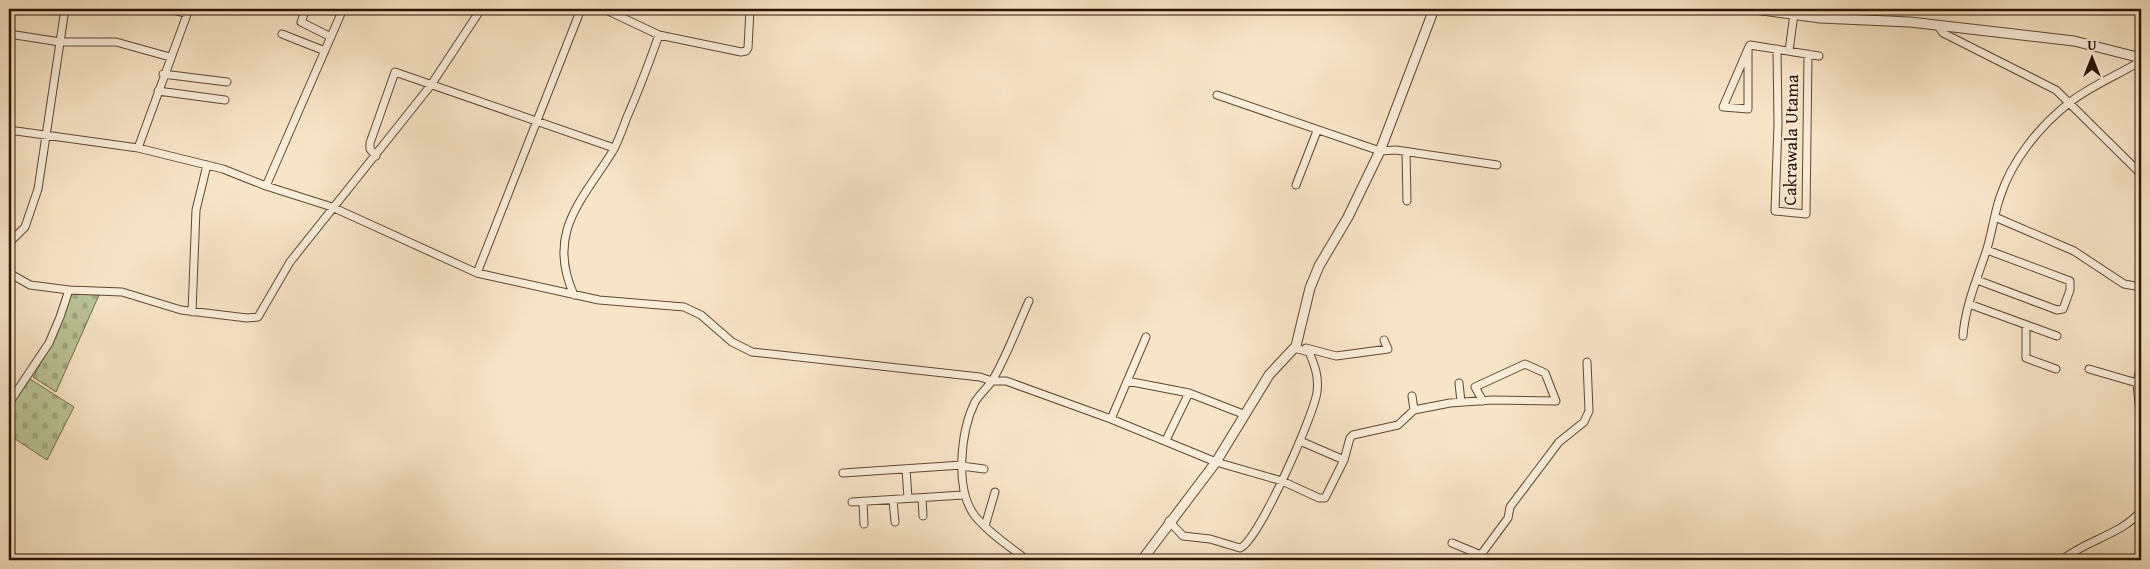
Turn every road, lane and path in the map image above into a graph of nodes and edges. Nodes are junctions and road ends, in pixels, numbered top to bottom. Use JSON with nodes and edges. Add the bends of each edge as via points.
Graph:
{"nodes":[{"id":1,"x":64,"y":9,"type":"edge"},
{"id":2,"x":170,"y":9,"type":"edge"},
{"id":3,"x":306,"y":9,"type":"edge"},
{"id":4,"x":343,"y":9,"type":"edge"},
{"id":5,"x":481,"y":9,"type":"edge"},
{"id":6,"x":581,"y":9,"type":"edge"},
{"id":7,"x":604,"y":9,"type":"edge"},
{"id":8,"x":750,"y":9,"type":"edge"},
{"id":9,"x":1434,"y":9,"type":"edge"},
{"id":10,"x":1755,"y":9,"type":"edge"},
{"id":11,"x":188,"y":11,"type":"edge"},
{"id":12,"x":1794,"y":14,"type":"junction"},
{"id":13,"x":1938,"y":26,"type":"junction"},
{"id":14,"x":9,"y":34,"type":"edge"},
{"id":15,"x":282,"y":34,"type":"dead end"},
{"id":16,"x":659,"y":35,"type":"junction"},
{"id":17,"x":331,"y":37,"type":"junction"},
{"id":18,"x":60,"y":42,"type":"junction"},
{"id":19,"x":1748,"y":49,"type":"junction"},
{"id":20,"x":1778,"y":49,"type":"junction"},
{"id":21,"x":325,"y":51,"type":"junction"},
{"id":22,"x":1789,"y":51,"type":"junction"},
{"id":23,"x":1808,"y":54,"type":"junction"},
{"id":24,"x":1819,"y":56,"type":"dead end"},
{"id":25,"x":170,"y":57,"type":"junction"},
{"id":26,"x":2141,"y":60,"type":"edge"},
{"id":27,"x":164,"y":74,"type":"junction"},
{"id":28,"x":227,"y":82,"type":"dead end"},
{"id":29,"x":431,"y":85,"type":"junction"},
{"id":30,"x":158,"y":91,"type":"junction"},
{"id":31,"x":1217,"y":95,"type":"dead end"},
{"id":32,"x":225,"y":100,"type":"dead end"},
{"id":33,"x":2070,"y":102,"type":"junction"},
{"id":34,"x":536,"y":122,"type":"junction"},
{"id":35,"x":9,"y":130,"type":"edge"},
{"id":36,"x":1317,"y":131,"type":"junction"},
{"id":37,"x":47,"y":136,"type":"junction"},
{"id":38,"x":138,"y":148,"type":"junction"},
{"id":39,"x":614,"y":148,"type":"junction"},
{"id":40,"x":1380,"y":151,"type":"junction"},
{"id":41,"x":1406,"y":152,"type":"junction"},
{"id":42,"x":376,"y":156,"type":"junction"},
{"id":43,"x":207,"y":165,"type":"junction"},
{"id":44,"x":1496,"y":165,"type":"dead end"},
{"id":45,"x":2141,"y":174,"type":"edge"},
{"id":46,"x":1296,"y":185,"type":"dead end"},
{"id":47,"x":266,"y":186,"type":"junction"},
{"id":48,"x":1407,"y":201,"type":"dead end"},
{"id":49,"x":332,"y":207,"type":"junction"},
{"id":50,"x":1995,"y":217,"type":"junction"},
{"id":51,"x":9,"y":243,"type":"edge"},
{"id":52,"x":1987,"y":250,"type":"junction"},
{"id":53,"x":9,"y":272,"type":"edge"},
{"id":54,"x":477,"y":273,"type":"junction"},
{"id":55,"x":1978,"y":280,"type":"junction"},
{"id":56,"x":2141,"y":287,"type":"edge"},
{"id":57,"x":69,"y":290,"type":"junction"},
{"id":58,"x":574,"y":295,"type":"junction"},
{"id":59,"x":1030,"y":301,"type":"dead end"},
{"id":60,"x":1969,"y":304,"type":"junction"},
{"id":61,"x":192,"y":312,"type":"junction"},
{"id":62,"x":2026,"y":325,"type":"junction"},
{"id":63,"x":1962,"y":336,"type":"dead end"},
{"id":64,"x":2057,"y":336,"type":"dead end"},
{"id":65,"x":1146,"y":337,"type":"dead end"},
{"id":66,"x":1384,"y":340,"type":"dead end"},
{"id":67,"x":1295,"y":347,"type":"junction"},
{"id":68,"x":1587,"y":362,"type":"dead end"},
{"id":69,"x":2141,"y":366,"type":"edge"},
{"id":70,"x":2056,"y":369,"type":"dead end"},
{"id":71,"x":2090,"y":369,"type":"dead end"},
{"id":72,"x":992,"y":381,"type":"junction"},
{"id":73,"x":1127,"y":381,"type":"junction"},
{"id":74,"x":1459,"y":383,"type":"dead end"},
{"id":75,"x":2136,"y":383,"type":"junction"},
{"id":76,"x":1189,"y":393,"type":"junction"},
{"id":77,"x":1412,"y":396,"type":"dead end"},
{"id":78,"x":1483,"y":401,"type":"junction"},
{"id":79,"x":1462,"y":402,"type":"junction"},
{"id":80,"x":9,"y":403,"type":"edge"},
{"id":81,"x":1414,"y":410,"type":"junction"},
{"id":82,"x":1243,"y":414,"type":"junction"},
{"id":83,"x":1111,"y":419,"type":"junction"},
{"id":84,"x":2141,"y":424,"type":"edge"},
{"id":85,"x":1166,"y":440,"type":"junction"},
{"id":86,"x":1300,"y":441,"type":"junction"},
{"id":87,"x":1344,"y":460,"type":"junction"},
{"id":88,"x":1216,"y":462,"type":"junction"},
{"id":89,"x":962,"y":466,"type":"junction"},
{"id":90,"x":906,"y":469,"type":"junction"},
{"id":91,"x":984,"y":469,"type":"dead end"},
{"id":92,"x":842,"y":473,"type":"dead end"},
{"id":93,"x":1282,"y":481,"type":"junction"},
{"id":94,"x":995,"y":492,"type":"dead end"},
{"id":95,"x":964,"y":495,"type":"junction"},
{"id":96,"x":908,"y":498,"type":"junction"},
{"id":97,"x":922,"y":498,"type":"junction"},
{"id":98,"x":893,"y":500,"type":"junction"},
{"id":99,"x":863,"y":501,"type":"junction"},
{"id":100,"x":852,"y":502,"type":"dead end"},
{"id":101,"x":2141,"y":511,"type":"edge"},
{"id":102,"x":923,"y":516,"type":"dead end"},
{"id":103,"x":1169,"y":521,"type":"junction"},
{"id":104,"x":895,"y":522,"type":"dead end"},
{"id":105,"x":864,"y":524,"type":"dead end"},
{"id":106,"x":985,"y":526,"type":"junction"},
{"id":107,"x":1452,"y":543,"type":"dead end"},
{"id":108,"x":1479,"y":558,"type":"edge"},
{"id":109,"x":1027,"y":560,"type":"edge"},
{"id":110,"x":1142,"y":560,"type":"edge"},
{"id":111,"x":2062,"y":560,"type":"edge"}],
"edges":[{"from":1,"to":18,"type":"street"},
{"from":2,"to":11,"type":"street"},
{"from":3,"to":17,"type":"street","via":[[301,22]]},
{"from":4,"to":17,"type":"street"},
{"from":5,"to":29,"type":"street"},
{"from":6,"to":34,"type":"street"},
{"from":7,"to":16,"type":"street"},
{"from":8,"to":16,"type":"street","via":[[746,51]]},
{"from":9,"to":40,"type":"street"},
{"from":10,"to":12,"type":"street"},
{"from":11,"to":25,"type":"street"},
{"from":12,"to":13,"type":"street"},
{"from":12,"to":22,"type":"street","name":"Cakrawala Utama"},
{"from":13,"to":26,"type":"street","via":[[2074,41]]},
{"from":13,"to":33,"type":"street","via":[[1943,33],[2047,84]]},
{"from":14,"to":18,"type":"street"},
{"from":15,"to":21,"type":"street"},
{"from":16,"to":39,"type":"street"},
{"from":17,"to":21,"type":"street"},
{"from":18,"to":25,"type":"street","via":[[116,42]]},
{"from":18,"to":37,"type":"street"},
{"from":19,"to":19,"type":"street","via":[[1730,90],[1723,107],[1748,109]]},
{"from":19,"to":20,"type":"street","name":"Cakrawala Utama","via":[[1750,44]]},
{"from":20,"to":22,"type":"street","name":"Cakrawala Utama"},
{"from":20,"to":23,"type":"street","name":"Cakrawala Utama","via":[[1775,211],[1806,214]]},
{"from":21,"to":47,"type":"street"},
{"from":22,"to":23,"type":"street","name":"Cakrawala Utama"},
{"from":23,"to":24,"type":"street","name":"Cakrawala Utama"},
{"from":25,"to":27,"type":"street"},
{"from":26,"to":33,"type":"street"},
{"from":27,"to":28,"type":"street"},
{"from":27,"to":30,"type":"street"},
{"from":29,"to":34,"type":"street"},
{"from":29,"to":42,"type":"street"},
{"from":29,"to":42,"type":"street","via":[[395,72],[370,143],[370,149]]},
{"from":30,"to":32,"type":"street"},
{"from":30,"to":38,"type":"street"},
{"from":31,"to":36,"type":"street"},
{"from":33,"to":45,"type":"street"},
{"from":33,"to":50,"type":"street","via":[[2023,153],[2006,182]]},
{"from":34,"to":39,"type":"street"},
{"from":34,"to":54,"type":"street"},
{"from":35,"to":37,"type":"street"},
{"from":36,"to":40,"type":"street"},
{"from":36,"to":46,"type":"street"},
{"from":37,"to":38,"type":"street"},
{"from":37,"to":51,"type":"street","via":[[32,212],[25,226]]},
{"from":38,"to":43,"type":"street"},
{"from":39,"to":58,"type":"street","via":[[588,186],[569,224],[563,262]]},
{"from":40,"to":41,"type":"street"},
{"from":40,"to":67,"type":"street","via":[[1319,266],[1306,300]]},
{"from":41,"to":44,"type":"street"},
{"from":41,"to":48,"type":"street"},
{"from":42,"to":49,"type":"street"},
{"from":43,"to":47,"type":"street"},
{"from":43,"to":61,"type":"street","via":[[196,210]]},
{"from":47,"to":49,"type":"street"},
{"from":49,"to":54,"type":"street"},
{"from":49,"to":61,"type":"street","via":[[290,262],[258,317]]},
{"from":50,"to":52,"type":"street"},
{"from":50,"to":56,"type":"street","via":[[2074,251],[2124,284]]},
{"from":52,"to":55,"type":"street"},
{"from":52,"to":55,"type":"street","via":[[2070,281],[2070,290],[2063,309],[2057,310]]},
{"from":53,"to":57,"type":"street","via":[[30,285]]},
{"from":54,"to":58,"type":"street"},
{"from":55,"to":60,"type":"street"},
{"from":57,"to":61,"type":"street","via":[[122,292]]},
{"from":57,"to":80,"type":"street","via":[[49,343]]},
{"from":58,"to":72,"type":"street","via":[[613,302],[684,307],[701,315],[738,345],[760,354],[980,377]]},
{"from":59,"to":72,"type":"street"},
{"from":60,"to":62,"type":"street"},
{"from":60,"to":63,"type":"street"},
{"from":62,"to":64,"type":"street"},
{"from":62,"to":70,"type":"street","via":[[2026,358]]},
{"from":65,"to":73,"type":"street"},
{"from":66,"to":67,"type":"street","via":[[1388,349],[1385,351],[1336,356]]},
{"from":67,"to":82,"type":"street","via":[[1269,375]]},
{"from":67,"to":86,"type":"street","via":[[1309,352],[1318,381],[1317,395]]},
{"from":68,"to":108,"type":"street","via":[[1587,417],[1559,442],[1510,507],[1508,518]]},
{"from":69,"to":75,"type":"street"},
{"from":71,"to":75,"type":"street"},
{"from":72,"to":83,"type":"street","via":[[1021,385]]},
{"from":72,"to":89,"type":"street","via":[[976,400],[971,413]]},
{"from":73,"to":76,"type":"street"},
{"from":73,"to":83,"type":"street"},
{"from":74,"to":79,"type":"street"},
{"from":75,"to":84,"type":"street"},
{"from":76,"to":82,"type":"street"},
{"from":76,"to":85,"type":"street"},
{"from":77,"to":81,"type":"street"},
{"from":78,"to":78,"type":"street","via":[[1554,402],[1556,401],[1545,373],[1525,364],[1475,387]]},
{"from":78,"to":79,"type":"street"},
{"from":79,"to":81,"type":"street"},
{"from":81,"to":87,"type":"street","via":[[1398,425],[1353,435]]},
{"from":82,"to":88,"type":"street"},
{"from":83,"to":85,"type":"street"},
{"from":85,"to":88,"type":"street"},
{"from":86,"to":87,"type":"street"},
{"from":86,"to":93,"type":"street"},
{"from":87,"to":93,"type":"street","via":[[1325,498]]},
{"from":88,"to":93,"type":"street"},
{"from":88,"to":103,"type":"street"},
{"from":89,"to":90,"type":"street"},
{"from":89,"to":91,"type":"street"},
{"from":89,"to":95,"type":"street"},
{"from":90,"to":92,"type":"street"},
{"from":90,"to":96,"type":"street"},
{"from":93,"to":103,"type":"street","via":[[1243,547],[1183,536]]},
{"from":94,"to":106,"type":"street"},
{"from":95,"to":97,"type":"street"},
{"from":95,"to":106,"type":"street","via":[[974,515]]},
{"from":96,"to":97,"type":"street"},
{"from":96,"to":98,"type":"street"},
{"from":97,"to":102,"type":"street"},
{"from":98,"to":99,"type":"street"},
{"from":98,"to":104,"type":"street"},
{"from":99,"to":100,"type":"street"},
{"from":99,"to":105,"type":"street"},
{"from":101,"to":111,"type":"street","via":[[2126,525],[2083,545]]},
{"from":103,"to":110,"type":"street"},
{"from":106,"to":109,"type":"street"},
{"from":107,"to":108,"type":"street"}]}
